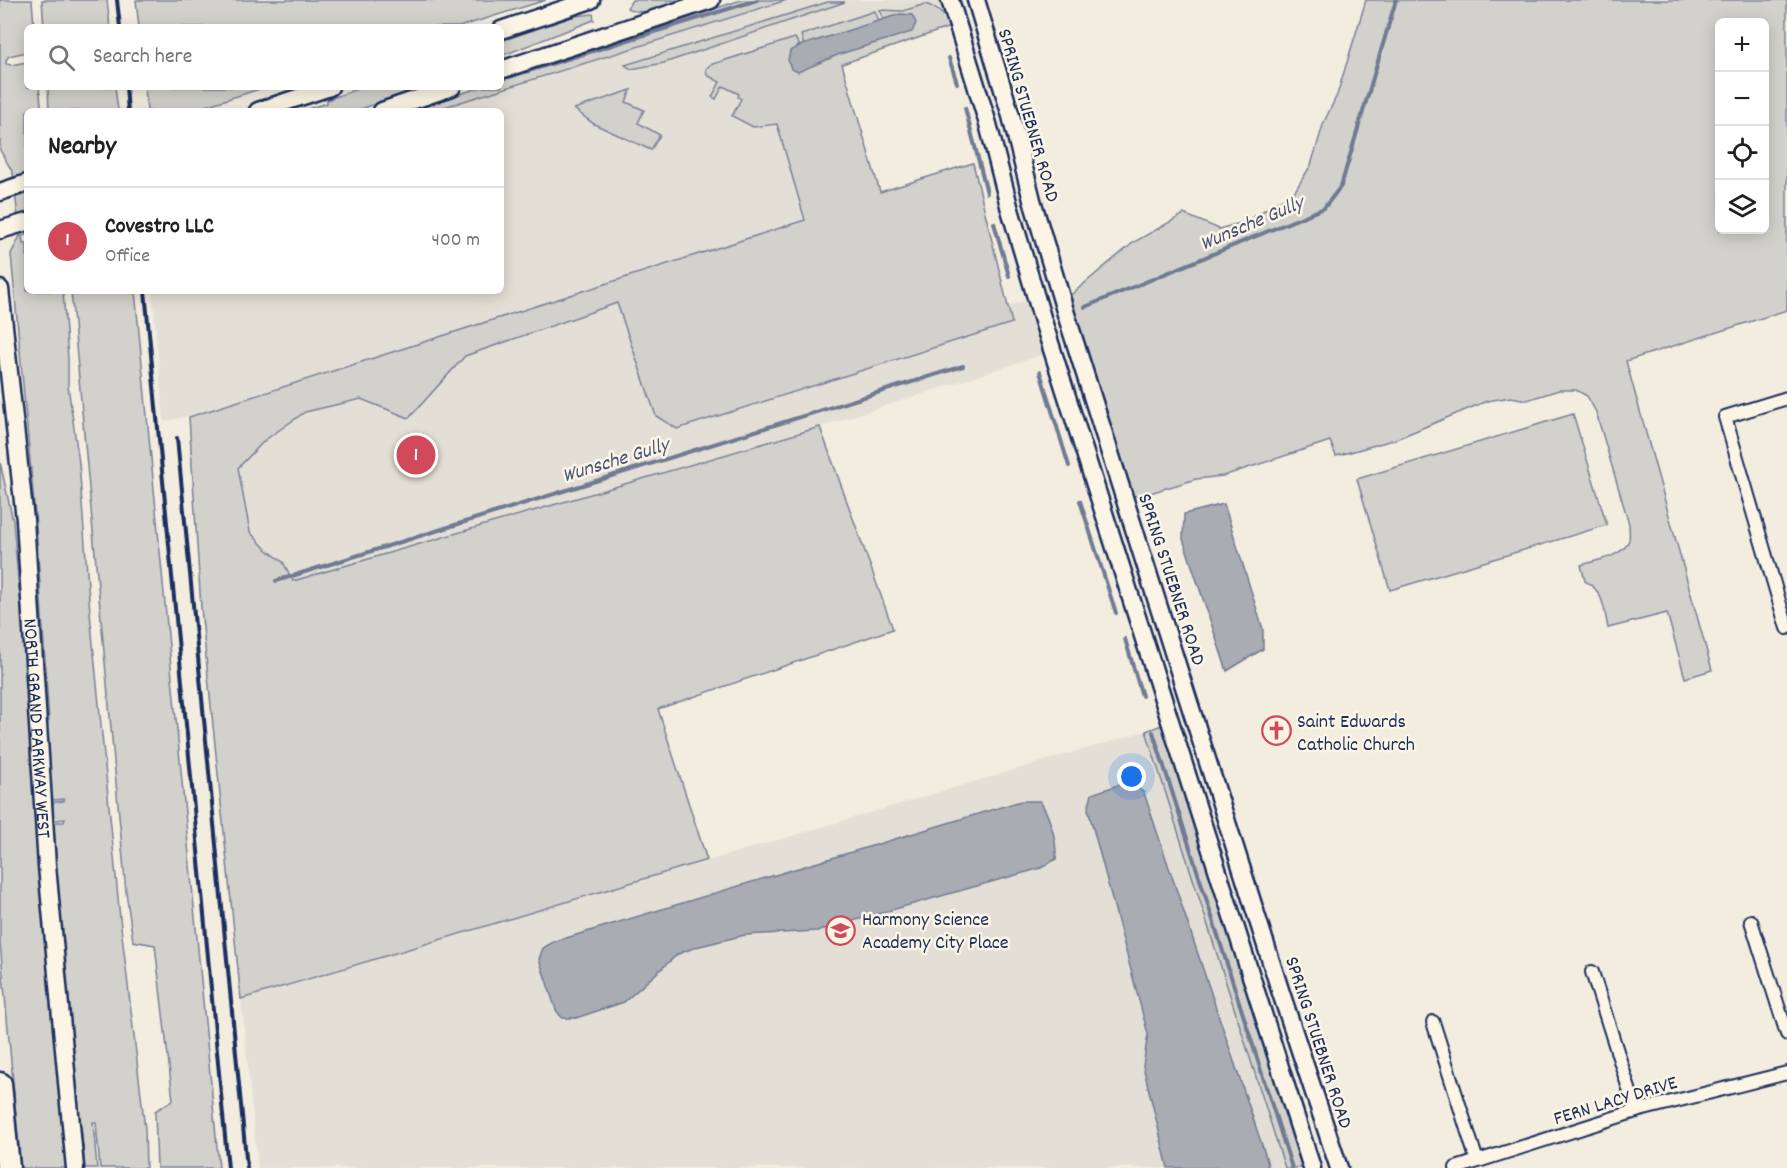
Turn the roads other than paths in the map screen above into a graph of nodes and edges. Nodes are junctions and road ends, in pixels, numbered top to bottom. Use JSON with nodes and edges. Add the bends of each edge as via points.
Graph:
{"nodes":[{"id":1,"x":591,"y":0,"type":"edge"},
{"id":2,"x":711,"y":0,"type":"edge"},
{"id":3,"x":950,"y":0,"type":"edge"},
{"id":4,"x":976,"y":0,"type":"edge"},
{"id":5,"x":504,"y":29,"type":"edge"},
{"id":6,"x":504,"y":69,"type":"edge"},
{"id":7,"x":321,"y":90,"type":"edge"},
{"id":8,"x":443,"y":90,"type":"edge"},
{"id":9,"x":267,"y":108,"type":"edge"},
{"id":10,"x":391,"y":108,"type":"edge"},
{"id":11,"x":0,"y":288,"type":"edge"},
{"id":12,"x":1787,"y":398,"type":"edge"},
{"id":13,"x":1128,"y":508,"type":"junction"},
{"id":14,"x":1105,"y":515,"type":"junction"},
{"id":15,"x":1781,"y":582,"type":"edge"},
{"id":16,"x":1787,"y":628,"type":"edge"},
{"id":17,"x":1191,"y":706,"type":"junction"},
{"id":18,"x":1169,"y":714,"type":"junction"},
{"id":19,"x":1751,"y":921,"type":"dead end"},
{"id":20,"x":1592,"y":972,"type":"dead end"},
{"id":21,"x":1281,"y":993,"type":"junction"},
{"id":22,"x":1259,"y":1000,"type":"junction"},
{"id":23,"x":1433,"y":1022,"type":"dead end"},
{"id":24,"x":1787,"y":1034,"type":"edge"},
{"id":25,"x":1787,"y":1073,"type":"edge"},
{"id":26,"x":0,"y":1084,"type":"edge"},
{"id":27,"x":1636,"y":1111,"type":"junction"},
{"id":28,"x":1477,"y":1161,"type":"junction"},
{"id":29,"x":8,"y":1168,"type":"edge"},
{"id":30,"x":75,"y":1168,"type":"edge"},
{"id":31,"x":1312,"y":1168,"type":"edge"},
{"id":32,"x":1339,"y":1168,"type":"edge"},
{"id":33,"x":1456,"y":1168,"type":"edge"}],
"edges":[{"from":1,"to":5,"type":"main road"},
{"from":2,"to":6,"type":"main road"},
{"from":3,"to":14,"type":"main road","via":[[1009,207]]},
{"from":4,"to":13,"type":"main road","name":"SPRING STUEBNER ROAD","via":[[1062,303]]},
{"from":7,"to":9,"type":"main road"},
{"from":8,"to":10,"type":"main road"},
{"from":11,"to":30,"type":"main road","name":"NORTH GRAND PARKWAY WEST","via":[[25,520],[47,866]]},
{"from":12,"to":15,"type":"street","via":[[1725,417]]},
{"from":13,"to":14,"type":"main road"},
{"from":13,"to":17,"type":"main road","name":"SPRING STUEBNER ROAD"},
{"from":14,"to":18,"type":"main road"},
{"from":15,"to":16,"type":"street"},
{"from":17,"to":18,"type":"main road"},
{"from":17,"to":21,"type":"main road","name":"SPRING STUEBNER ROAD"},
{"from":18,"to":22,"type":"main road"},
{"from":19,"to":24,"type":"street"},
{"from":20,"to":27,"type":"street"},
{"from":21,"to":22,"type":"main road"},
{"from":21,"to":32,"type":"main road","name":"SPRING STUEBNER ROAD"},
{"from":22,"to":31,"type":"main road"},
{"from":23,"to":28,"type":"street"},
{"from":25,"to":27,"type":"street","name":"FERN LACY DRIVE"},
{"from":26,"to":29,"type":"highway"},
{"from":27,"to":28,"type":"street","name":"FERN LACY DRIVE"},
{"from":28,"to":33,"type":"street","name":"FERN LACY DRIVE"}]}
